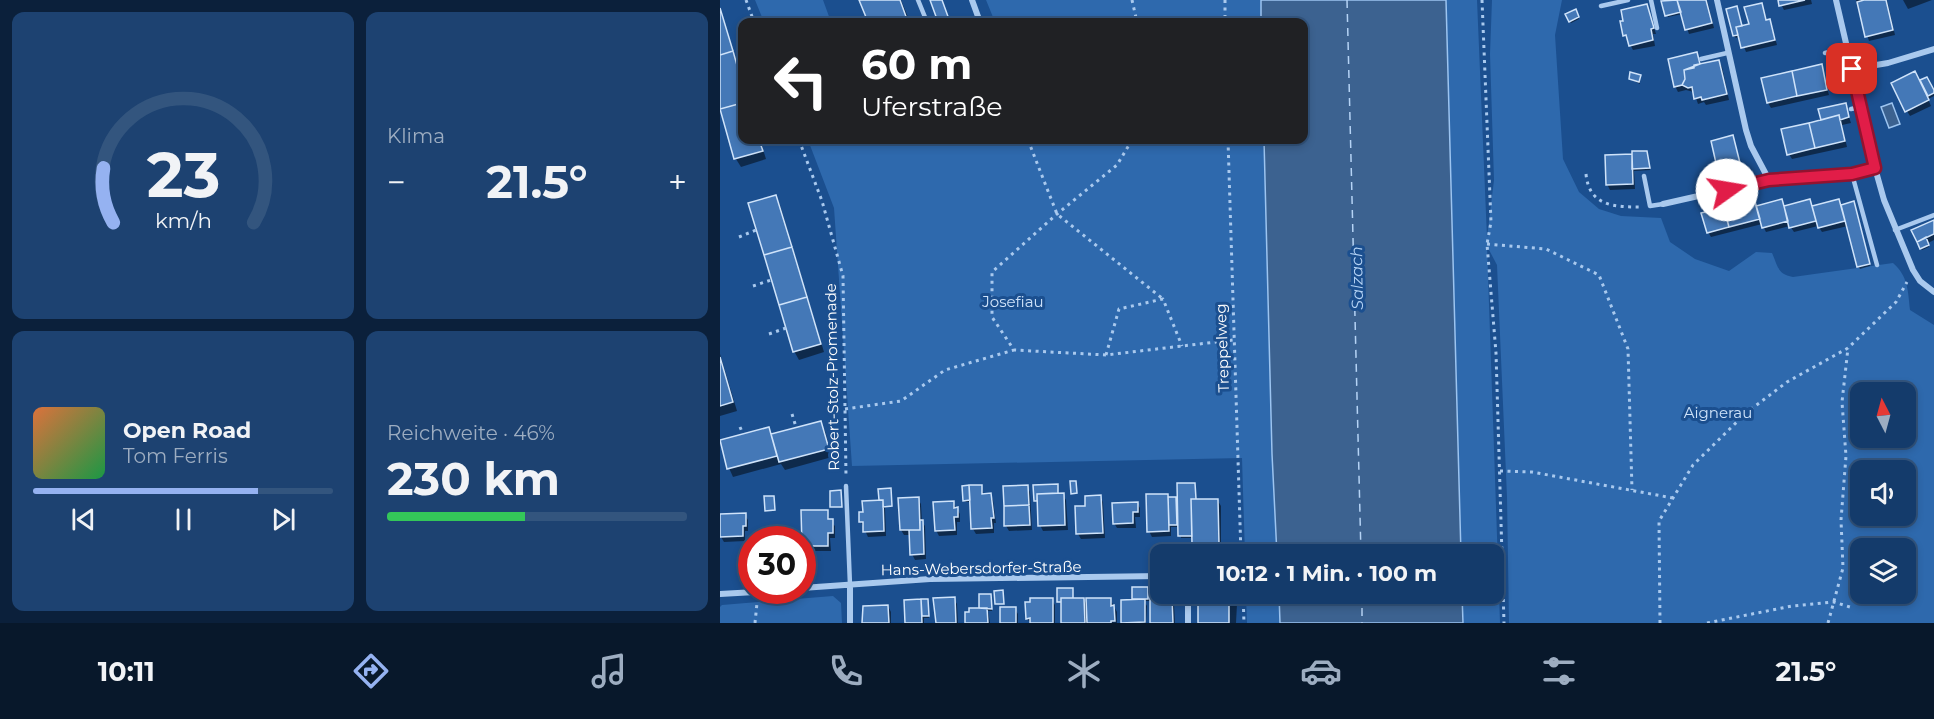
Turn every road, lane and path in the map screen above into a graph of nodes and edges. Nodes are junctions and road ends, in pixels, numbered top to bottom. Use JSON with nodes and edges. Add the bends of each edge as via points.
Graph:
{"nodes":[{"id":1,"x":746,"y":0,"type":"edge"},
{"id":2,"x":918,"y":0,"type":"edge"},
{"id":3,"x":972,"y":0,"type":"edge"},
{"id":4,"x":1131,"y":0,"type":"edge"},
{"id":5,"x":1225,"y":0,"type":"edge"},
{"id":6,"x":1482,"y":0,"type":"edge"},
{"id":7,"x":1628,"y":0,"type":"edge"},
{"id":8,"x":1651,"y":0,"type":"edge"},
{"id":9,"x":1717,"y":0,"type":"edge"},
{"id":10,"x":1836,"y":0,"type":"edge"},
{"id":11,"x":1601,"y":6,"type":"dead end"},
{"id":12,"x":753,"y":18,"type":"edge"},
{"id":13,"x":925,"y":18,"type":"edge"},
{"id":14,"x":979,"y":18,"type":"edge"},
{"id":15,"x":1136,"y":18,"type":"edge"},
{"id":16,"x":1225,"y":18,"type":"edge"},
{"id":17,"x":1657,"y":28,"type":"dead end"},
{"id":18,"x":1847,"y":48,"type":"junction"},
{"id":19,"x":1934,"y":49,"type":"edge"},
{"id":20,"x":1727,"y":53,"type":"junction"},
{"id":21,"x":1825,"y":53,"type":"dead end"},
{"id":22,"x":1701,"y":58,"type":"dead end"},
{"id":23,"x":1852,"y":69,"type":"junction"},
{"id":24,"x":1861,"y":107,"type":"junction"},
{"id":25,"x":1851,"y":109,"type":"dead end"},
{"id":26,"x":801,"y":144,"type":"edge"},
{"id":27,"x":1030,"y":144,"type":"edge"},
{"id":28,"x":1130,"y":144,"type":"edge"},
{"id":29,"x":1228,"y":144,"type":"edge"},
{"id":30,"x":1875,"y":168,"type":"junction"},
{"id":31,"x":1587,"y":174,"type":"dead end"},
{"id":32,"x":1852,"y":174,"type":"junction"},
{"id":33,"x":1644,"y":176,"type":"dead end"},
{"id":34,"x":1769,"y":180,"type":"junction"},
{"id":35,"x":1663,"y":204,"type":"joint"},
{"id":36,"x":1650,"y":206,"type":"junction"},
{"id":37,"x":1057,"y":214,"type":"junction"},
{"id":38,"x":1934,"y":214,"type":"edge"},
{"id":39,"x":756,"y":230,"type":"dead end"},
{"id":40,"x":1895,"y":230,"type":"junction"},
{"id":41,"x":739,"y":237,"type":"dead end"},
{"id":42,"x":1487,"y":244,"type":"junction"},
{"id":43,"x":1877,"y":265,"type":"dead end"},
{"id":44,"x":1913,"y":270,"type":"junction"},
{"id":45,"x":771,"y":280,"type":"dead end"},
{"id":46,"x":753,"y":286,"type":"dead end"},
{"id":47,"x":1934,"y":292,"type":"edge"},
{"id":48,"x":1163,"y":299,"type":"junction"},
{"id":49,"x":786,"y":328,"type":"dead end"},
{"id":50,"x":769,"y":334,"type":"dead end"},
{"id":51,"x":1233,"y":340,"type":"junction"},
{"id":52,"x":1182,"y":346,"type":"junction"},
{"id":53,"x":1848,"y":348,"type":"junction"},
{"id":54,"x":1014,"y":350,"type":"junction"},
{"id":55,"x":1106,"y":356,"type":"junction"},
{"id":56,"x":845,"y":409,"type":"junction"},
{"id":57,"x":792,"y":414,"type":"dead end"},
{"id":58,"x":740,"y":427,"type":"dead end"},
{"id":59,"x":796,"y":427,"type":"dead end"},
{"id":60,"x":742,"y":434,"type":"dead end"},
{"id":61,"x":1500,"y":471,"type":"junction"},
{"id":62,"x":846,"y":486,"type":"joint"},
{"id":63,"x":1632,"y":490,"type":"junction"},
{"id":64,"x":1672,"y":498,"type":"junction"},
{"id":65,"x":1241,"y":544,"type":"edge"},
{"id":66,"x":1150,"y":576,"type":"edge"},
{"id":67,"x":850,"y":585,"type":"junction"},
{"id":68,"x":816,"y":587,"type":"edge"},
{"id":69,"x":738,"y":593,"type":"edge"},
{"id":70,"x":720,"y":594,"type":"edge"},
{"id":71,"x":1834,"y":602,"type":"junction"},
{"id":72,"x":758,"y":604,"type":"edge"},
{"id":73,"x":1188,"y":604,"type":"edge"},
{"id":74,"x":1243,"y":604,"type":"edge"},
{"id":75,"x":1853,"y":608,"type":"dead end"},
{"id":76,"x":755,"y":623,"type":"edge"},
{"id":77,"x":850,"y":623,"type":"edge"},
{"id":78,"x":1188,"y":623,"type":"edge"},
{"id":79,"x":1244,"y":623,"type":"edge"},
{"id":80,"x":1504,"y":623,"type":"edge"},
{"id":81,"x":1660,"y":623,"type":"edge"},
{"id":82,"x":1707,"y":623,"type":"edge"},
{"id":83,"x":1828,"y":623,"type":"edge"}],
"edges":[{"from":1,"to":12,"type":"path"},
{"from":2,"to":13,"type":"lane"},
{"from":3,"to":14,"type":"street"},
{"from":4,"to":15,"type":"path"},
{"from":5,"to":16,"type":"path"},
{"from":6,"to":42,"type":"path","via":[[1491,222]]},
{"from":7,"to":11,"type":"lane"},
{"from":8,"to":17,"type":"lane"},
{"from":9,"to":20,"type":"street"},
{"from":10,"to":18,"type":"street"},
{"from":18,"to":21,"type":"lane"},
{"from":18,"to":23,"type":"street"},
{"from":19,"to":23,"type":"street"},
{"from":20,"to":22,"type":"lane"},
{"from":20,"to":34,"type":"street","via":[[1748,138]]},
{"from":23,"to":24,"type":"street"},
{"from":24,"to":25,"type":"lane"},
{"from":24,"to":30,"type":"street"},
{"from":26,"to":56,"type":"path","name":"Robert-Stolz-Promenade","via":[[843,276]]},
{"from":27,"to":37,"type":"path"},
{"from":28,"to":37,"type":"path","via":[[1118,165]]},
{"from":29,"to":51,"type":"path","name":"Treppelweg"},
{"from":30,"to":32,"type":"street"},
{"from":30,"to":40,"type":"street"},
{"from":31,"to":36,"type":"path","via":[[1590,188],[1603,203],[1618,207]]},
{"from":32,"to":34,"type":"street"},
{"from":32,"to":43,"type":"lane"},
{"from":33,"to":36,"type":"lane"},
{"from":34,"to":35,"type":"street"},
{"from":35,"to":36,"type":"lane"},
{"from":37,"to":48,"type":"path"},
{"from":37,"to":54,"type":"path","via":[[992,272],[992,317]]},
{"from":38,"to":40,"type":"lane"},
{"from":39,"to":41,"type":"path"},
{"from":40,"to":44,"type":"street"},
{"from":42,"to":61,"type":"path"},
{"from":42,"to":63,"type":"path","via":[[1546,249],[1599,275],[1628,349]]},
{"from":44,"to":47,"type":"street"},
{"from":44,"to":53,"type":"path","via":[[1896,302]]},
{"from":45,"to":46,"type":"path"},
{"from":48,"to":52,"type":"path"},
{"from":48,"to":55,"type":"path","via":[[1119,309]]},
{"from":49,"to":50,"type":"path"},
{"from":51,"to":52,"type":"path"},
{"from":51,"to":65,"type":"path","name":"Treppelweg"},
{"from":52,"to":55,"type":"path"},
{"from":53,"to":64,"type":"path","via":[[1786,382],[1746,413],[1693,465]]},
{"from":53,"to":71,"type":"path","via":[[1842,402],[1846,456],[1841,520],[1843,568]]},
{"from":54,"to":55,"type":"path"},
{"from":54,"to":56,"type":"path","via":[[945,370],[901,401]]},
{"from":56,"to":62,"type":"path","name":"Robert-Stolz-Promenade"},
{"from":57,"to":59,"type":"path"},
{"from":58,"to":60,"type":"path"},
{"from":61,"to":63,"type":"path","via":[[1532,472]]},
{"from":61,"to":80,"type":"path"},
{"from":62,"to":67,"type":"lane","name":"Robert-Stolz-Promenade"},
{"from":63,"to":64,"type":"path"},
{"from":64,"to":81,"type":"path","via":[[1659,521]]},
{"from":66,"to":67,"type":"street","name":"Hans-Webersdorfer-Straße","via":[[930,579]]},
{"from":67,"to":68,"type":"street","name":"Hans-Webersdorfer-Straße"},
{"from":67,"to":77,"type":"street"},
{"from":69,"to":70,"type":"street"},
{"from":71,"to":75,"type":"path"},
{"from":71,"to":82,"type":"path"},
{"from":71,"to":83,"type":"path"},
{"from":72,"to":76,"type":"path"},
{"from":73,"to":78,"type":"street"},
{"from":74,"to":79,"type":"path"}]}
